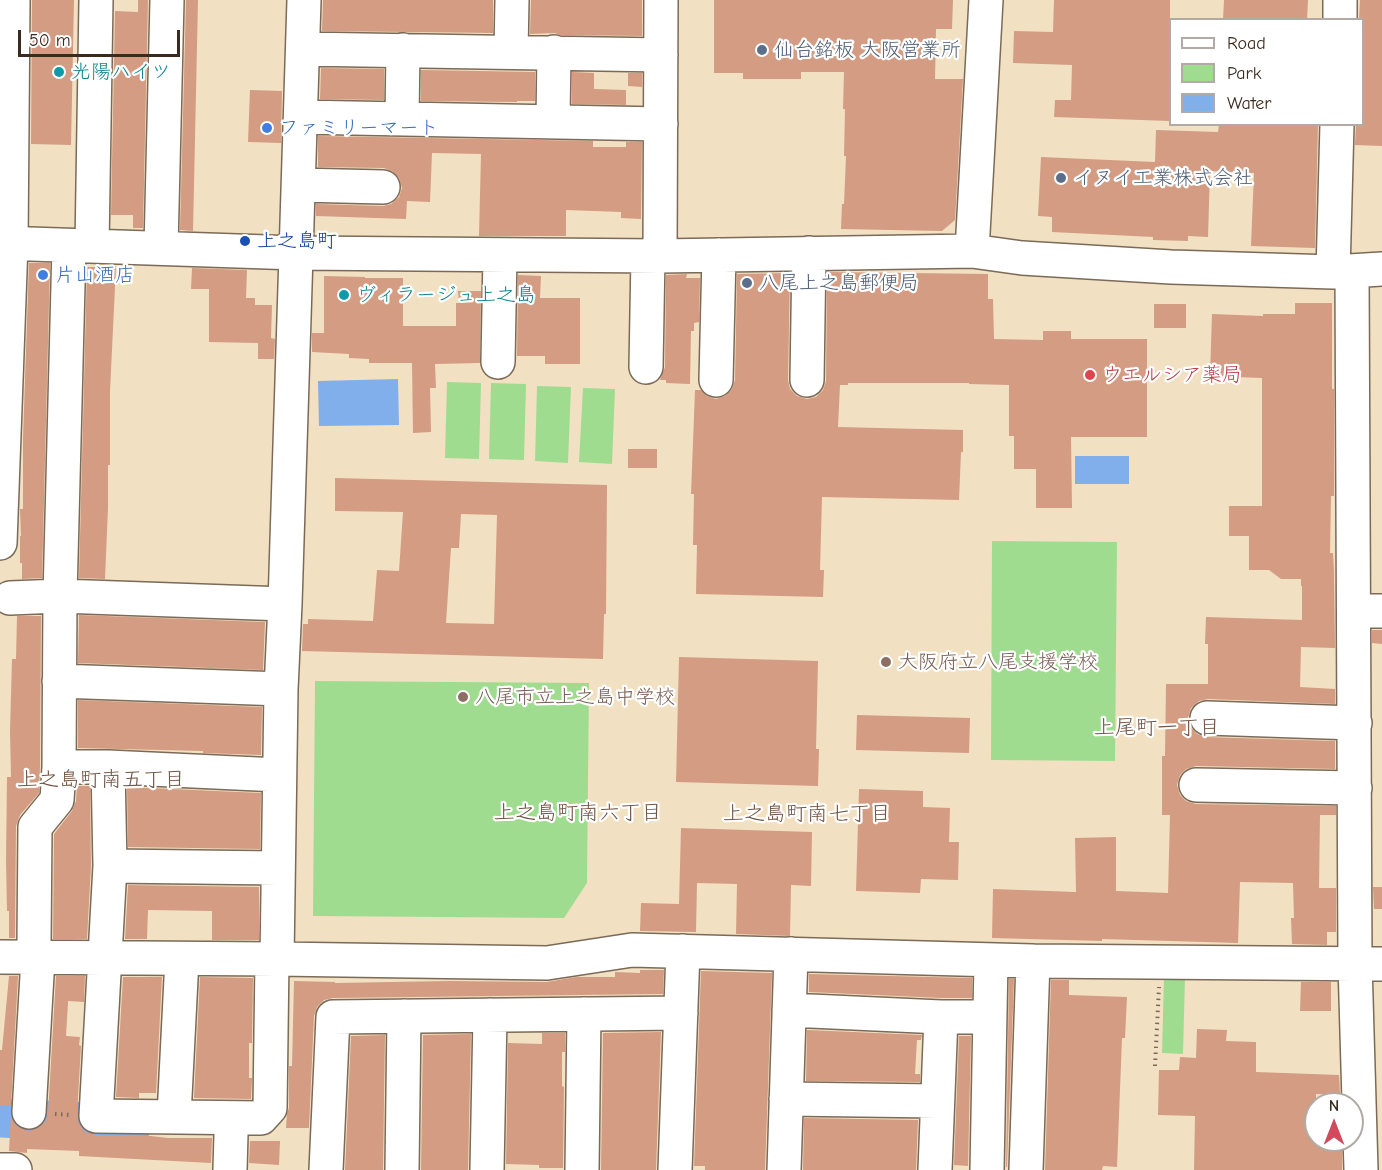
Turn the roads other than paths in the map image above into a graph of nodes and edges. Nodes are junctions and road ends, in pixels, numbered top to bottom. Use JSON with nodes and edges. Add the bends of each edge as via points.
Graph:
{"nodes":[{"id":1,"x":13,"y":0,"type":"edge"},
{"id":2,"x":96,"y":0,"type":"edge"},
{"id":3,"x":167,"y":0,"type":"edge"},
{"id":4,"x":304,"y":0,"type":"edge"},
{"id":5,"x":512,"y":0,"type":"edge"},
{"id":6,"x":661,"y":0,"type":"edge"},
{"id":7,"x":986,"y":0,"type":"edge"},
{"id":8,"x":1340,"y":0,"type":"edge"},
{"id":9,"x":1340,"y":18,"type":"edge"},
{"id":10,"x":303,"y":49,"type":"junction"},
{"id":11,"x":403,"y":50,"type":"junction"},
{"id":12,"x":511,"y":51,"type":"junction"},
{"id":13,"x":554,"y":52,"type":"junction"},
{"id":14,"x":661,"y":55,"type":"junction"},
{"id":15,"x":301,"y":117,"type":"junction"},
{"id":16,"x":402,"y":118,"type":"junction"},
{"id":17,"x":553,"y":121,"type":"junction"},
{"id":18,"x":661,"y":124,"type":"junction"},
{"id":19,"x":1337,"y":126,"type":"edge"},
{"id":20,"x":299,"y":185,"type":"junction"},
{"id":21,"x":382,"y":187,"type":"dead end"},
{"id":22,"x":5,"y":243,"type":"edge"},
{"id":23,"x":80,"y":246,"type":"junction"},
{"id":24,"x":161,"y":248,"type":"junction"},
{"id":25,"x":972,"y":250,"type":"junction"},
{"id":26,"x":297,"y":253,"type":"junction"},
{"id":27,"x":810,"y":254,"type":"junction"},
{"id":28,"x":500,"y":255,"type":"junction"},
{"id":29,"x":719,"y":255,"type":"junction"},
{"id":30,"x":654,"y":256,"type":"junction"},
{"id":31,"x":1356,"y":271,"type":"edge"},
{"id":32,"x":498,"y":363,"type":"dead end"},
{"id":33,"x":646,"y":368,"type":"dead end"},
{"id":34,"x":716,"y":380,"type":"dead end"},
{"id":35,"x":807,"y":380,"type":"dead end"},
{"id":36,"x":0,"y":543,"type":"edge"},
{"id":37,"x":60,"y":596,"type":"junction"},
{"id":38,"x":10,"y":598,"type":"dead end"},
{"id":39,"x":285,"y":603,"type":"junction"},
{"id":40,"x":1368,"y":611,"type":"edge"},
{"id":41,"x":59,"y":681,"type":"junction"},
{"id":42,"x":280,"y":688,"type":"junction"},
{"id":43,"x":1207,"y":718,"type":"dead end"},
{"id":44,"x":1355,"y":723,"type":"junction"},
{"id":45,"x":59,"y":767,"type":"junction"},
{"id":46,"x":108,"y":767,"type":"junction"},
{"id":47,"x":279,"y":775,"type":"junction"},
{"id":48,"x":1196,"y":785,"type":"dead end"},
{"id":49,"x":1355,"y":788,"type":"junction"},
{"id":50,"x":110,"y":866,"type":"junction"},
{"id":51,"x":278,"y":868,"type":"junction"},
{"id":52,"x":791,"y":954,"type":"junction"},
{"id":53,"x":0,"y":957,"type":"edge"},
{"id":54,"x":105,"y":957,"type":"junction"},
{"id":55,"x":683,"y":957,"type":"junction"},
{"id":56,"x":38,"y":958,"type":"junction"},
{"id":57,"x":182,"y":959,"type":"junction"},
{"id":58,"x":274,"y":959,"type":"junction"},
{"id":59,"x":991,"y":960,"type":"junction"},
{"id":60,"x":1033,"y":961,"type":"junction"},
{"id":61,"x":1369,"y":964,"type":"edge"},
{"id":62,"x":789,"y":1010,"type":"junction"},
{"id":63,"x":681,"y":1013,"type":"junction"},
{"id":64,"x":584,"y":1014,"type":"junction"},
{"id":65,"x":490,"y":1015,"type":"junction"},
{"id":66,"x":405,"y":1016,"type":"junction"},
{"id":67,"x":940,"y":1017,"type":"junction"},
{"id":68,"x":989,"y":1017,"type":"junction"},
{"id":69,"x":988,"y":1052,"type":"junction"},
{"id":70,"x":1031,"y":1052,"type":"junction"},
{"id":71,"x":786,"y":1099,"type":"junction"},
{"id":72,"x":937,"y":1101,"type":"junction"},
{"id":73,"x":29,"y":1112,"type":"dead end"},
{"id":74,"x":174,"y":1116,"type":"junction"},
{"id":75,"x":232,"y":1125,"type":"junction"},
{"id":76,"x":0,"y":1170,"type":"edge"},
{"id":77,"x":15,"y":1170,"type":"edge"},
{"id":78,"x":230,"y":1170,"type":"edge"},
{"id":79,"x":326,"y":1170,"type":"edge"},
{"id":80,"x":402,"y":1170,"type":"edge"},
{"id":81,"x":487,"y":1170,"type":"edge"},
{"id":82,"x":582,"y":1170,"type":"edge"},
{"id":83,"x":675,"y":1170,"type":"edge"},
{"id":84,"x":784,"y":1170,"type":"edge"},
{"id":85,"x":935,"y":1170,"type":"edge"},
{"id":86,"x":987,"y":1170,"type":"edge"},
{"id":87,"x":1026,"y":1170,"type":"edge"},
{"id":88,"x":1361,"y":1170,"type":"edge"}],
"edges":[{"from":1,"to":22,"type":"street"},
{"from":2,"to":23,"type":"street"},
{"from":3,"to":24,"type":"street"},
{"from":4,"to":10,"type":"street"},
{"from":5,"to":12,"type":"street"},
{"from":6,"to":14,"type":"street"},
{"from":7,"to":25,"type":"street"},
{"from":8,"to":9,"type":"street"},
{"from":10,"to":11,"type":"street"},
{"from":10,"to":15,"type":"street"},
{"from":11,"to":12,"type":"street"},
{"from":11,"to":16,"type":"street"},
{"from":12,"to":13,"type":"street"},
{"from":13,"to":14,"type":"street"},
{"from":13,"to":17,"type":"street"},
{"from":14,"to":18,"type":"street"},
{"from":15,"to":16,"type":"street"},
{"from":15,"to":20,"type":"street"},
{"from":16,"to":17,"type":"street"},
{"from":17,"to":18,"type":"street"},
{"from":18,"to":30,"type":"street"},
{"from":19,"to":31,"type":"street"},
{"from":20,"to":21,"type":"street"},
{"from":20,"to":26,"type":"street"},
{"from":22,"to":23,"type":"street"},
{"from":22,"to":36,"type":"street"},
{"from":23,"to":24,"type":"street"},
{"from":23,"to":37,"type":"street"},
{"from":24,"to":26,"type":"street"},
{"from":25,"to":27,"type":"street"},
{"from":25,"to":31,"type":"street","via":[[1022,258],[1148,266]]},
{"from":26,"to":28,"type":"street"},
{"from":26,"to":39,"type":"street"},
{"from":27,"to":29,"type":"street"},
{"from":27,"to":35,"type":"street"},
{"from":28,"to":30,"type":"street"},
{"from":28,"to":32,"type":"street"},
{"from":29,"to":30,"type":"street"},
{"from":29,"to":34,"type":"street"},
{"from":30,"to":33,"type":"street"},
{"from":31,"to":40,"type":"street"},
{"from":37,"to":38,"type":"street"},
{"from":37,"to":39,"type":"street"},
{"from":37,"to":41,"type":"street"},
{"from":39,"to":42,"type":"street"},
{"from":40,"to":44,"type":"street"},
{"from":41,"to":42,"type":"street"},
{"from":41,"to":45,"type":"street"},
{"from":42,"to":47,"type":"street"},
{"from":43,"to":44,"type":"street"},
{"from":44,"to":49,"type":"street"},
{"from":45,"to":46,"type":"street"},
{"from":45,"to":56,"type":"street","via":[[57,800],[35,827],[34,945]]},
{"from":46,"to":47,"type":"street"},
{"from":46,"to":50,"type":"street"},
{"from":47,"to":51,"type":"street"},
{"from":48,"to":49,"type":"street"},
{"from":49,"to":61,"type":"street"},
{"from":50,"to":51,"type":"street"},
{"from":50,"to":54,"type":"street"},
{"from":51,"to":58,"type":"street"},
{"from":52,"to":55,"type":"street"},
{"from":52,"to":59,"type":"street"},
{"from":52,"to":62,"type":"street"},
{"from":53,"to":56,"type":"street"},
{"from":54,"to":56,"type":"street"},
{"from":54,"to":57,"type":"street"},
{"from":54,"to":74,"type":"street","via":[[96,1116]]},
{"from":55,"to":58,"type":"street","via":[[633,950],[546,963]]},
{"from":55,"to":63,"type":"street"},
{"from":56,"to":73,"type":"street"},
{"from":57,"to":58,"type":"street"},
{"from":57,"to":74,"type":"street"},
{"from":58,"to":75,"type":"street","via":[[270,1108],[261,1118]]},
{"from":59,"to":60,"type":"street"},
{"from":59,"to":68,"type":"street"},
{"from":60,"to":61,"type":"street"},
{"from":60,"to":70,"type":"street"},
{"from":61,"to":88,"type":"street"},
{"from":62,"to":67,"type":"street"},
{"from":62,"to":71,"type":"street"},
{"from":63,"to":64,"type":"street"},
{"from":63,"to":83,"type":"street"},
{"from":64,"to":65,"type":"street"},
{"from":64,"to":82,"type":"street"},
{"from":65,"to":66,"type":"street"},
{"from":65,"to":81,"type":"street"},
{"from":66,"to":79,"type":"street","via":[[333,1017]]},
{"from":66,"to":80,"type":"street"},
{"from":67,"to":68,"type":"street"},
{"from":67,"to":72,"type":"street"},
{"from":68,"to":69,"type":"street"},
{"from":69,"to":70,"type":"street"},
{"from":69,"to":86,"type":"street"},
{"from":70,"to":87,"type":"street"},
{"from":71,"to":72,"type":"street"},
{"from":71,"to":84,"type":"street"},
{"from":72,"to":85,"type":"street"},
{"from":74,"to":75,"type":"street"},
{"from":75,"to":78,"type":"street"},
{"from":76,"to":77,"type":"street"}]}
